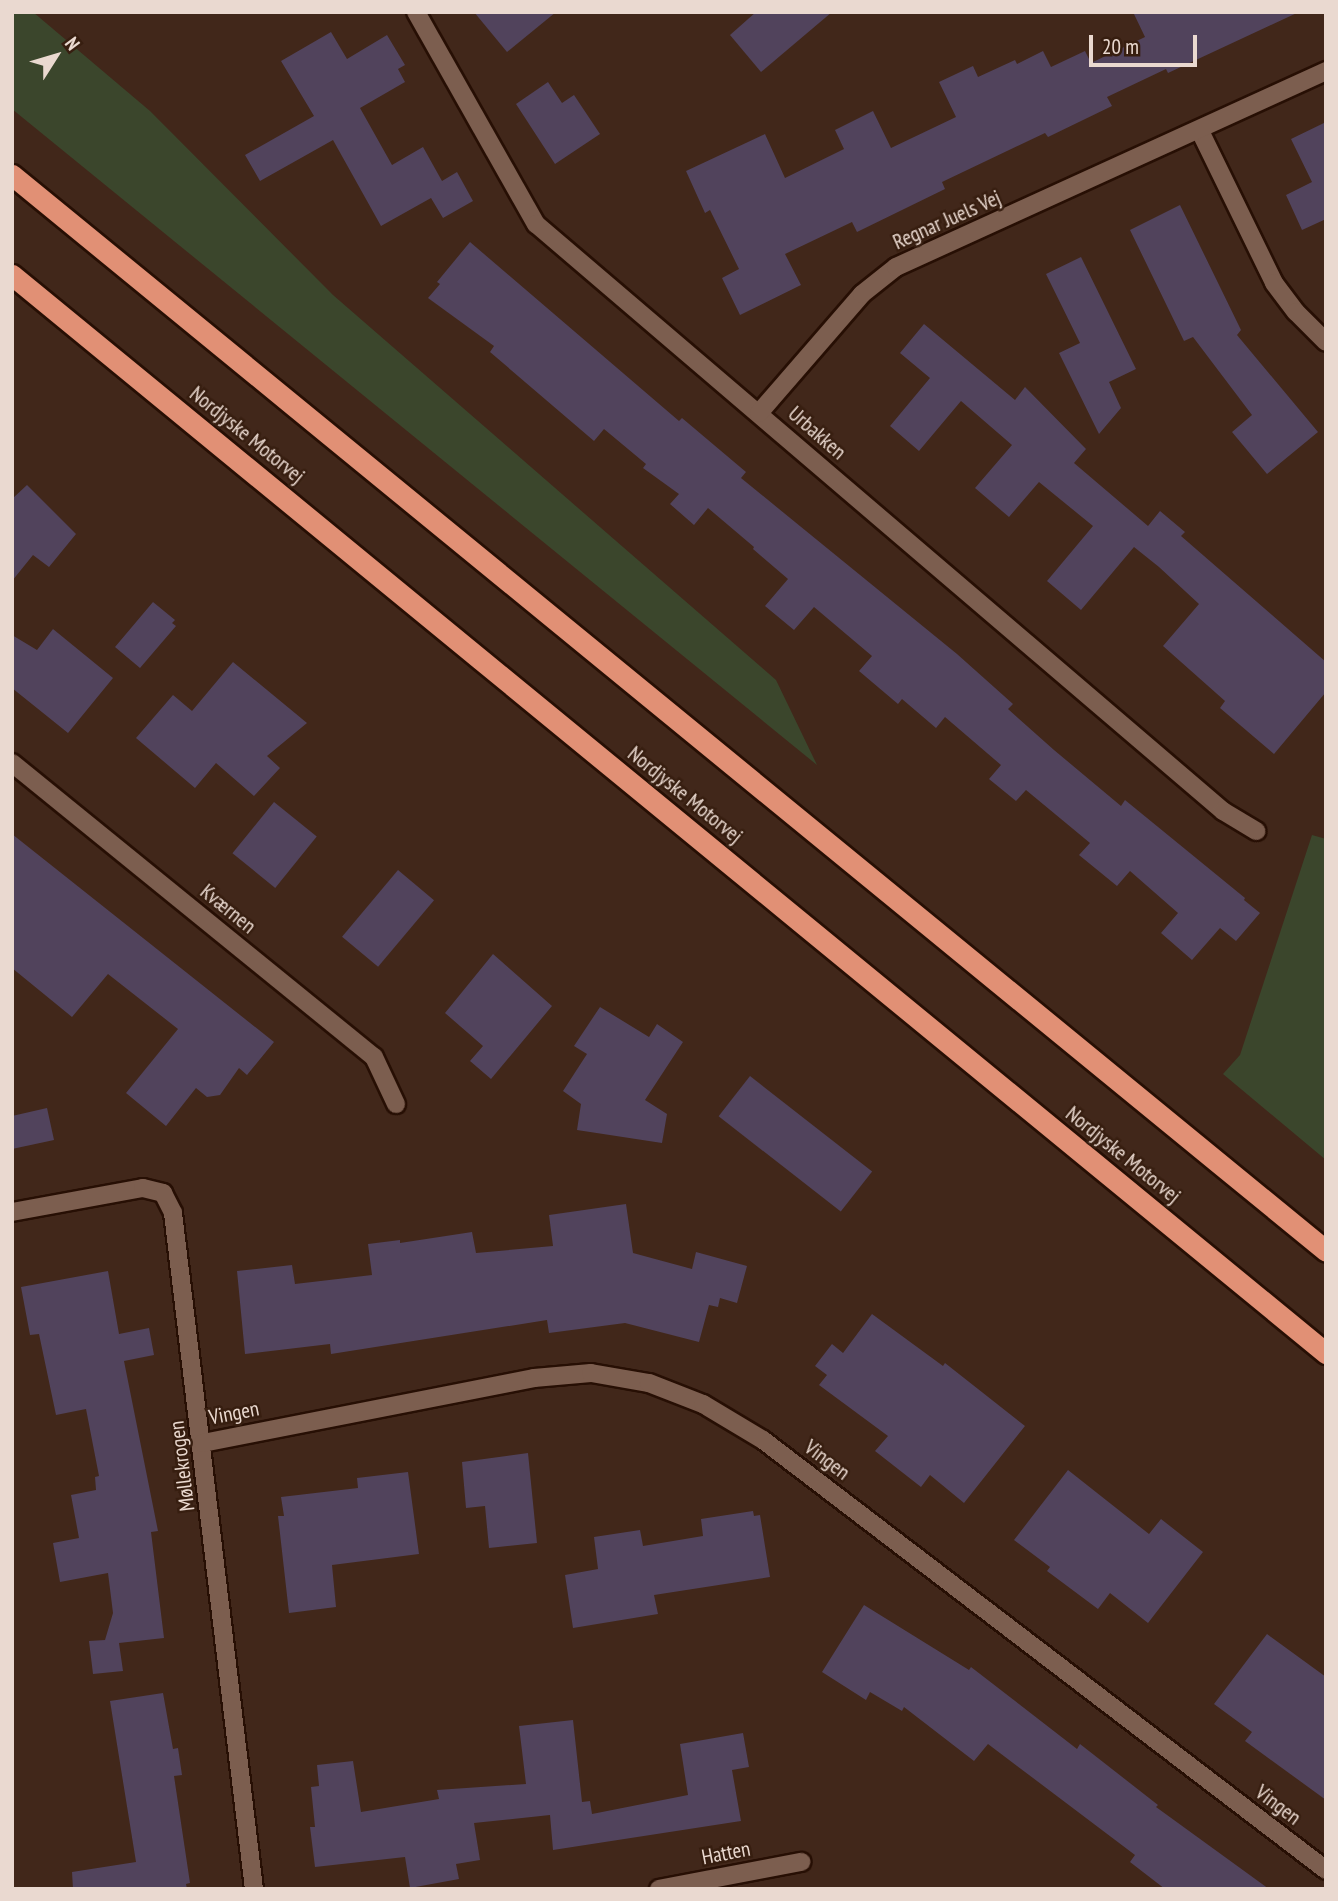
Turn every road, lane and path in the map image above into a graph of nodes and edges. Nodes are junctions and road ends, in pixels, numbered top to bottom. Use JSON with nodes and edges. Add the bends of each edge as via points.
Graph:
{"nodes":[{"id":1,"x":416,"y":12,"type":"edge"},
{"id":2,"x":1326,"y":71,"type":"edge"},
{"id":3,"x":1200,"y":131,"type":"junction"},
{"id":4,"x":12,"y":175,"type":"edge"},
{"id":5,"x":12,"y":275,"type":"edge"},
{"id":6,"x":1326,"y":342,"type":"edge"},
{"id":7,"x":759,"y":414,"type":"junction"},
{"id":8,"x":12,"y":763,"type":"edge"},
{"id":9,"x":1256,"y":831,"type":"dead end"},
{"id":10,"x":396,"y":1104,"type":"dead end"},
{"id":11,"x":12,"y":1212,"type":"edge"},
{"id":12,"x":1326,"y":1251,"type":"edge"},
{"id":13,"x":1326,"y":1353,"type":"edge"},
{"id":14,"x":203,"y":1443,"type":"junction"},
{"id":15,"x":801,"y":1862,"type":"dead end"},
{"id":16,"x":1326,"y":1870,"type":"edge"},
{"id":17,"x":254,"y":1889,"type":"edge"},
{"id":18,"x":659,"y":1889,"type":"edge"}],
"edges":[{"from":1,"to":7,"type":"street","name":"Urbakken","via":[[536,224]]},
{"from":2,"to":3,"type":"street","name":"Regnar Juels Vej"},
{"from":3,"to":6,"type":"street","via":[[1274,283]]},
{"from":3,"to":7,"type":"street","name":"Regnar Juels Vej","via":[[896,267],[862,294]]},
{"from":4,"to":12,"type":"highway"},
{"from":5,"to":13,"type":"highway","name":"Nordjyske Motorvej"},
{"from":7,"to":9,"type":"street","name":"Urbakken","via":[[1223,811]]},
{"from":8,"to":10,"type":"street","name":"Kværnen","via":[[374,1057]]},
{"from":11,"to":14,"type":"street","name":"Møllekrogen","via":[[143,1188],[163,1193],[173,1213]]},
{"from":14,"to":16,"type":"street","name":"Vingen","via":[[534,1378],[591,1373],[649,1384],[703,1404],[763,1440]]},
{"from":14,"to":17,"type":"street","name":"Møllekrogen"},
{"from":15,"to":18,"type":"street","name":"Hatten"}]}
